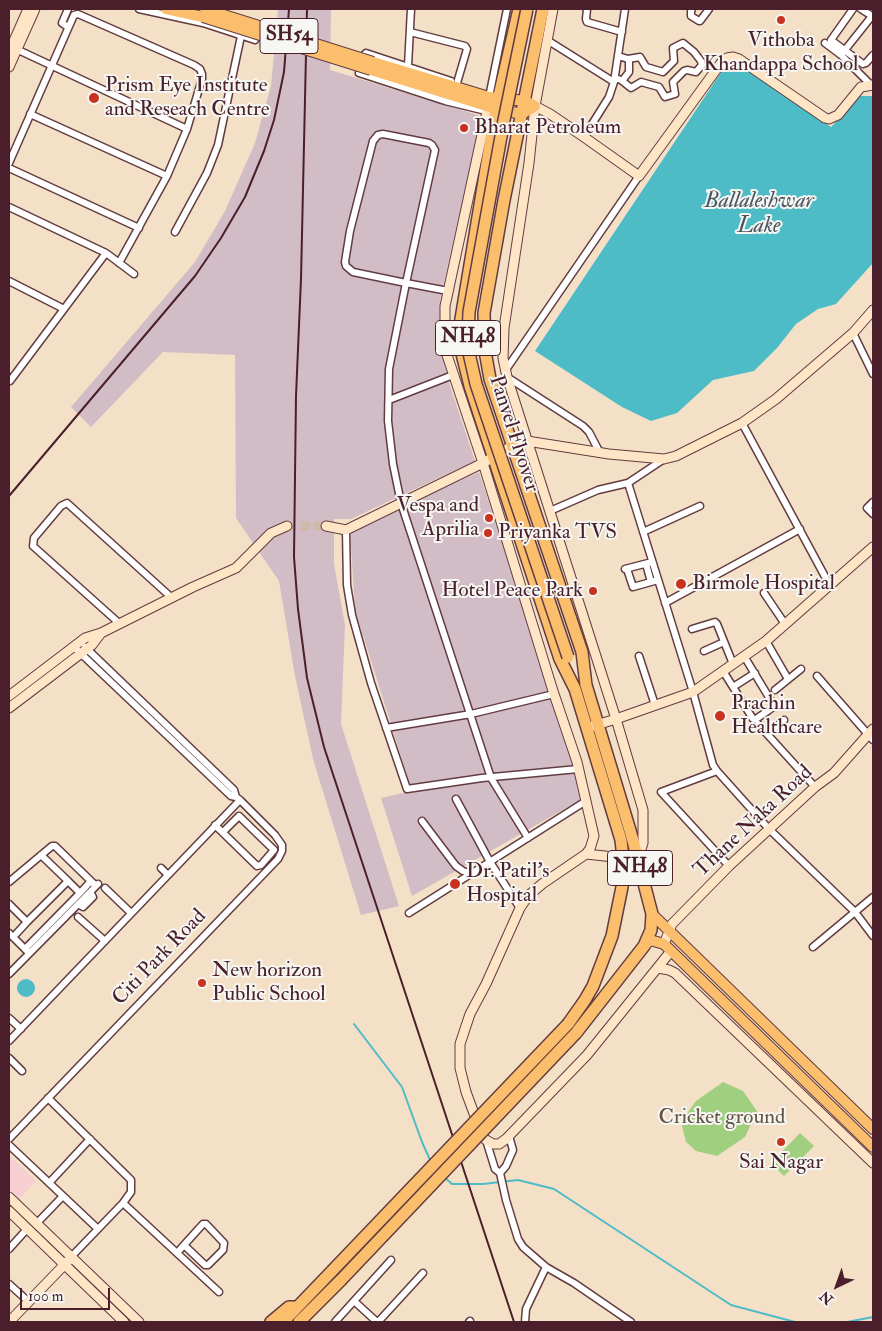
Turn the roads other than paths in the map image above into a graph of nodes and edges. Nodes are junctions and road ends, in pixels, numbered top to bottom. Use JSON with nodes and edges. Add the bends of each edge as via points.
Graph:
{"nodes":[{"id":1,"x":28,"y":9,"type":"edge"},
{"id":2,"x":35,"y":9,"type":"edge"},
{"id":3,"x":68,"y":9,"type":"edge"},
{"id":4,"x":139,"y":9,"type":"edge"},
{"id":5,"x":166,"y":9,"type":"edge"},
{"id":6,"x":411,"y":9,"type":"edge"},
{"id":7,"x":507,"y":9,"type":"edge"},
{"id":8,"x":514,"y":9,"type":"edge"},
{"id":9,"x":519,"y":9,"type":"edge"},
{"id":10,"x":527,"y":9,"type":"edge"},
{"id":11,"x":534,"y":9,"type":"edge"},
{"id":12,"x":543,"y":9,"type":"edge"},
{"id":13,"x":553,"y":9,"type":"edge"},
{"id":14,"x":587,"y":9,"type":"edge"},
{"id":15,"x":625,"y":9,"type":"edge"},
{"id":16,"x":692,"y":9,"type":"edge"},
{"id":17,"x":709,"y":9,"type":"edge"},
{"id":18,"x":853,"y":9,"type":"edge"},
{"id":19,"x":861,"y":9,"type":"edge"},
{"id":20,"x":204,"y":12,"type":"edge"},
{"id":21,"x":872,"y":17,"type":"edge"},
{"id":22,"x":68,"y":27,"type":"junction"},
{"id":23,"x":410,"y":32,"type":"junction"},
{"id":24,"x":622,"y":32,"type":"junction"},
{"id":25,"x":241,"y":36,"type":"junction"},
{"id":26,"x":255,"y":40,"type":"dead end"},
{"id":27,"x":547,"y":40,"type":"junction"},
{"id":28,"x":825,"y":44,"type":"dead end"},
{"id":29,"x":12,"y":49,"type":"edge"},
{"id":30,"x":843,"y":53,"type":"junction"},
{"id":31,"x":873,"y":55,"type":"edge"},
{"id":32,"x":618,"y":56,"type":"junction"},
{"id":33,"x":629,"y":59,"type":"junction"},
{"id":34,"x":53,"y":66,"type":"junction"},
{"id":35,"x":408,"y":66,"type":"junction"},
{"id":36,"x":9,"y":67,"type":"edge"},
{"id":37,"x":504,"y":77,"type":"junction"},
{"id":38,"x":615,"y":80,"type":"junction"},
{"id":39,"x":622,"y":81,"type":"junction"},
{"id":40,"x":457,"y":83,"type":"junction"},
{"id":41,"x":534,"y":83,"type":"junction"},
{"id":42,"x":872,"y":85,"type":"edge"},
{"id":43,"x":493,"y":103,"type":"junction"},
{"id":44,"x":530,"y":104,"type":"junction"},
{"id":45,"x":30,"y":114,"type":"junction"},
{"id":46,"x":522,"y":114,"type":"junction"},
{"id":47,"x":187,"y":129,"type":"junction"},
{"id":48,"x":584,"y":137,"type":"junction"},
{"id":49,"x":9,"y":163,"type":"edge"},
{"id":50,"x":9,"y":168,"type":"edge"},
{"id":51,"x":167,"y":176,"type":"junction"},
{"id":52,"x":639,"y":176,"type":"junction"},
{"id":53,"x":9,"y":207,"type":"edge"},
{"id":54,"x":139,"y":228,"type":"junction"},
{"id":55,"x":175,"y":232,"type":"dead end"},
{"id":56,"x":106,"y":253,"type":"junction"},
{"id":57,"x":119,"y":263,"type":"junction"},
{"id":58,"x":134,"y":274,"type":"dead end"},
{"id":59,"x":9,"y":281,"type":"edge"},
{"id":60,"x":406,"y":283,"type":"junction"},
{"id":61,"x":448,"y":291,"type":"junction"},
{"id":62,"x":64,"y":309,"type":"junction"},
{"id":63,"x":873,"y":310,"type":"edge"},
{"id":64,"x":853,"y":333,"type":"junction"},
{"id":65,"x":506,"y":374,"type":"junction"},
{"id":66,"x":873,"y":374,"type":"edge"},
{"id":67,"x":453,"y":375,"type":"junction"},
{"id":68,"x":9,"y":380,"type":"edge"},
{"id":69,"x":389,"y":400,"type":"junction"},
{"id":70,"x":742,"y":423,"type":"junction"},
{"id":71,"x":527,"y":441,"type":"junction"},
{"id":72,"x":512,"y":446,"type":"junction"},
{"id":73,"x":600,"y":453,"type":"junction"},
{"id":74,"x":664,"y":459,"type":"junction"},
{"id":75,"x":488,"y":460,"type":"junction"},
{"id":76,"x":628,"y":483,"type":"junction"},
{"id":77,"x":873,"y":502,"type":"edge"},
{"id":78,"x":401,"y":503,"type":"junction"},
{"id":79,"x":700,"y":506,"type":"dead end"},
{"id":80,"x":550,"y":511,"type":"junction"},
{"id":81,"x":873,"y":514,"type":"edge"},
{"id":82,"x":287,"y":526,"type":"tunnel mouth"},
{"id":83,"x":326,"y":526,"type":"tunnel mouth"},
{"id":84,"x":800,"y":529,"type":"junction"},
{"id":85,"x":346,"y":530,"type":"junction"},
{"id":86,"x":643,"y":532,"type":"junction"},
{"id":87,"x":873,"y":547,"type":"edge"},
{"id":88,"x":649,"y":563,"type":"junction"},
{"id":89,"x":655,"y":581,"type":"junction"},
{"id":90,"x":829,"y":584,"type":"junction"},
{"id":91,"x":764,"y":593,"type":"dead end"},
{"id":92,"x":176,"y":596,"type":"junction"},
{"id":93,"x":665,"y":602,"type":"junction"},
{"id":94,"x":120,"y":624,"type":"junction"},
{"id":95,"x":785,"y":624,"type":"junction"},
{"id":96,"x":692,"y":629,"type":"dead end"},
{"id":97,"x":766,"y":641,"type":"junction"},
{"id":98,"x":724,"y":642,"type":"junction"},
{"id":99,"x":80,"y":648,"type":"junction"},
{"id":100,"x":704,"y":651,"type":"dead end"},
{"id":101,"x":571,"y":656,"type":"junction"},
{"id":102,"x":639,"y":656,"type":"dead end"},
{"id":103,"x":744,"y":656,"type":"junction"},
{"id":104,"x":733,"y":664,"type":"junction"},
{"id":105,"x":801,"y":670,"type":"dead end"},
{"id":106,"x":723,"y":671,"type":"junction"},
{"id":107,"x":755,"y":672,"type":"junction"},
{"id":108,"x":817,"y":676,"type":"dead end"},
{"id":109,"x":788,"y":679,"type":"junction"},
{"id":110,"x":586,"y":685,"type":"junction"},
{"id":111,"x":733,"y":687,"type":"junction"},
{"id":112,"x":574,"y":689,"type":"junction"},
{"id":113,"x":775,"y":690,"type":"dead end"},
{"id":114,"x":693,"y":692,"type":"junction"},
{"id":115,"x":554,"y":694,"type":"junction"},
{"id":116,"x":9,"y":695,"type":"edge"},
{"id":117,"x":655,"y":705,"type":"junction"},
{"id":118,"x":9,"y":708,"type":"edge"},
{"id":119,"x":471,"y":714,"type":"junction"},
{"id":120,"x":616,"y":719,"type":"junction"},
{"id":121,"x":784,"y":720,"type":"dead end"},
{"id":122,"x":758,"y":724,"type":"dead end"},
{"id":123,"x":592,"y":726,"type":"junction"},
{"id":124,"x":386,"y":728,"type":"junction"},
{"id":125,"x":767,"y":734,"type":"junction"},
{"id":126,"x":871,"y":735,"type":"edge"},
{"id":127,"x":578,"y":769,"type":"junction"},
{"id":128,"x":716,"y":771,"type":"junction"},
{"id":129,"x":491,"y":778,"type":"junction"},
{"id":130,"x":815,"y":787,"type":"junction"},
{"id":131,"x":238,"y":799,"type":"junction"},
{"id":132,"x":456,"y":799,"type":"dead end"},
{"id":133,"x":586,"y":801,"type":"junction"},
{"id":134,"x":422,"y":821,"type":"dead end"},
{"id":135,"x":215,"y":825,"type":"junction"},
{"id":136,"x":769,"y":829,"type":"junction"},
{"id":137,"x":223,"y":832,"type":"junction"},
{"id":138,"x":528,"y":838,"type":"junction"},
{"id":139,"x":636,"y":851,"type":"junction"},
{"id":140,"x":586,"y":854,"type":"junction"},
{"id":141,"x":41,"y":855,"type":"junction"},
{"id":142,"x":623,"y":858,"type":"junction"},
{"id":143,"x":490,"y":862,"type":"junction"},
{"id":144,"x":260,"y":866,"type":"junction"},
{"id":145,"x":729,"y":866,"type":"junction"},
{"id":146,"x":160,"y":868,"type":"dead end"},
{"id":147,"x":265,"y":872,"type":"junction"},
{"id":148,"x":473,"y":874,"type":"junction"},
{"id":149,"x":168,"y":875,"type":"junction"},
{"id":150,"x":68,"y":881,"type":"junction"},
{"id":151,"x":9,"y":882,"type":"edge"},
{"id":152,"x":95,"y":884,"type":"junction"},
{"id":153,"x":105,"y":888,"type":"dead end"},
{"id":154,"x":80,"y":892,"type":"junction"},
{"id":155,"x":873,"y":897,"type":"edge"},
{"id":156,"x":9,"y":904,"type":"edge"},
{"id":157,"x":520,"y":908,"type":"junction"},
{"id":158,"x":855,"y":912,"type":"junction"},
{"id":159,"x":131,"y":913,"type":"junction"},
{"id":160,"x":409,"y":913,"type":"dead end"},
{"id":161,"x":652,"y":914,"type":"junction"},
{"id":162,"x":78,"y":917,"type":"dead end"},
{"id":163,"x":27,"y":922,"type":"junction"},
{"id":164,"x":9,"y":927,"type":"edge"},
{"id":165,"x":669,"y":930,"type":"junction"},
{"id":166,"x":12,"y":934,"type":"edge"},
{"id":167,"x":873,"y":936,"type":"edge"},
{"id":168,"x":104,"y":941,"type":"junction"},
{"id":169,"x":644,"y":946,"type":"junction"},
{"id":170,"x":813,"y":947,"type":"dead end"},
{"id":171,"x":667,"y":948,"type":"junction"},
{"id":172,"x":27,"y":949,"type":"junction"},
{"id":173,"x":658,"y":968,"type":"junction"},
{"id":174,"x":9,"y":974,"type":"edge"},
{"id":175,"x":9,"y":1018,"type":"edge"},
{"id":176,"x":21,"y":1029,"type":"junction"},
{"id":177,"x":9,"y":1041,"type":"edge"},
{"id":178,"x":9,"y":1058,"type":"edge"},
{"id":179,"x":22,"y":1071,"type":"dead end"},
{"id":180,"x":48,"y":1098,"type":"junction"},
{"id":181,"x":873,"y":1129,"type":"edge"},
{"id":182,"x":509,"y":1136,"type":"junction"},
{"id":183,"x":9,"y":1139,"type":"edge"},
{"id":184,"x":90,"y":1139,"type":"junction"},
{"id":185,"x":486,"y":1140,"type":"junction"},
{"id":186,"x":9,"y":1145,"type":"edge"},
{"id":187,"x":873,"y":1147,"type":"edge"},
{"id":188,"x":873,"y":1163,"type":"edge"},
{"id":189,"x":500,"y":1174,"type":"junction"},
{"id":190,"x":48,"y":1182,"type":"junction"},
{"id":191,"x":9,"y":1196,"type":"edge"},
{"id":192,"x":63,"y":1196,"type":"junction"},
{"id":193,"x":124,"y":1203,"type":"junction"},
{"id":194,"x":9,"y":1211,"type":"edge"},
{"id":195,"x":37,"y":1224,"type":"junction"},
{"id":196,"x":27,"y":1229,"type":"junction"},
{"id":197,"x":98,"y":1229,"type":"junction"},
{"id":198,"x":184,"y":1245,"type":"junction"},
{"id":199,"x":9,"y":1249,"type":"edge"},
{"id":200,"x":177,"y":1253,"type":"junction"},
{"id":201,"x":71,"y":1257,"type":"junction"},
{"id":202,"x":391,"y":1260,"type":"dead end"},
{"id":203,"x":64,"y":1264,"type":"junction"},
{"id":204,"x":546,"y":1267,"type":"junction"},
{"id":205,"x":423,"y":1273,"type":"dead end"},
{"id":206,"x":9,"y":1284,"type":"edge"},
{"id":207,"x":219,"y":1292,"type":"dead end"},
{"id":208,"x":354,"y":1301,"type":"junction"},
{"id":209,"x":28,"y":1302,"type":"junction"},
{"id":210,"x":304,"y":1314,"type":"edge"},
{"id":211,"x":10,"y":1322,"type":"edge"},
{"id":212,"x":124,"y":1322,"type":"edge"},
{"id":213,"x":139,"y":1322,"type":"edge"},
{"id":214,"x":271,"y":1322,"type":"edge"},
{"id":215,"x":284,"y":1322,"type":"edge"},
{"id":216,"x":299,"y":1322,"type":"edge"},
{"id":217,"x":335,"y":1322,"type":"edge"},
{"id":218,"x":378,"y":1322,"type":"edge"},
{"id":219,"x":525,"y":1322,"type":"edge"},
{"id":220,"x":631,"y":1322,"type":"edge"}],
"edges":[{"from":1,"to":29,"type":"street"},
{"from":2,"to":29,"type":"street"},
{"from":3,"to":22,"type":"street","via":[[62,23]]},
{"from":4,"to":25,"type":"street","via":[[203,23]]},
{"from":5,"to":20,"type":"main road","number":"SH54"},
{"from":6,"to":23,"type":"street"},
{"from":7,"to":43,"type":"street"},
{"from":8,"to":37,"type":"street","via":[[501,64]]},
{"from":9,"to":37,"type":"highway"},
{"from":10,"to":101,"type":"highway","name":"Panvel Flyover","number":"NH48","bridge":true,"via":[[469,312],[469,354],[476,384]]},
{"from":11,"to":101,"type":"highway","name":"Panvel Flyover","number":"NH48","via":[[476,314],[475,338],[483,382]]},
{"from":12,"to":41,"type":"highway"},
{"from":13,"to":27,"type":"street"},
{"from":14,"to":24,"type":"street","via":[[587,22]]},
{"from":15,"to":24,"type":"street"},
{"from":16,"to":17,"type":"street","via":[[691,16],[699,21]]},
{"from":18,"to":30,"type":"street","via":[[831,38]]},
{"from":19,"to":21,"type":"street"},
{"from":20,"to":43,"type":"main road","number":"SH54","bridge":true},
{"from":21,"to":30,"type":"street"},
{"from":22,"to":34,"type":"street"},
{"from":22,"to":47,"type":"street","via":[[74,15],[78,14],[200,69],[202,79]]},
{"from":23,"to":35,"type":"street"},
{"from":23,"to":40,"type":"street","via":[[465,46],[467,49]]},
{"from":24,"to":32,"type":"street"},
{"from":25,"to":26,"type":"street"},
{"from":25,"to":55,"type":"street","via":[[218,145],[207,173]]},
{"from":27,"to":38,"type":"street"},
{"from":27,"to":41,"type":"street"},
{"from":28,"to":30,"type":"street"},
{"from":29,"to":34,"type":"street"},
{"from":29,"to":36,"type":"street"},
{"from":30,"to":31,"type":"street","via":[[865,64]]},
{"from":30,"to":42,"type":"street"},
{"from":32,"to":33,"type":"street"},
{"from":32,"to":38,"type":"street"},
{"from":33,"to":39,"type":"street","via":[[630,70]]},
{"from":33,"to":39,"type":"street","via":[[640,57],[646,67],[663,72],[674,61],[673,48],[682,44],[694,52],[702,65],[696,72],[684,70],[673,82],[675,94],[665,97],[659,86],[641,82],[631,88]]},
{"from":34,"to":45,"type":"street"},
{"from":34,"to":47,"type":"street"},
{"from":35,"to":40,"type":"street"},
{"from":35,"to":43,"type":"street","via":[[366,53],[362,56],[360,73],[445,101]]},
{"from":37,"to":43,"type":"highway"},
{"from":38,"to":39,"type":"street"},
{"from":38,"to":48,"type":"street","via":[[609,97]]},
{"from":40,"to":43,"type":"street"},
{"from":41,"to":44,"type":"highway"},
{"from":42,"to":52,"type":"street","via":[[861,87],[838,115],[829,119],[739,59],[727,58]]},
{"from":43,"to":44,"type":"main road","number":"SH54"},
{"from":43,"to":46,"type":"main road","number":"SH54"},
{"from":43,"to":61,"type":"street"},
{"from":43,"to":75,"type":"highway","via":[[460,325],[465,370]]},
{"from":44,"to":46,"type":"highway"},
{"from":44,"to":48,"type":"street"},
{"from":44,"to":65,"type":"street","via":[[529,163],[504,328]]},
{"from":45,"to":49,"type":"street"},
{"from":45,"to":51,"type":"street"},
{"from":46,"to":72,"type":"highway","via":[[483,326],[487,367]]},
{"from":47,"to":51,"type":"street"},
{"from":48,"to":52,"type":"street"},
{"from":50,"to":54,"type":"street"},
{"from":51,"to":54,"type":"street"},
{"from":52,"to":65,"type":"street"},
{"from":53,"to":56,"type":"street"},
{"from":54,"to":57,"type":"street"},
{"from":56,"to":57,"type":"street"},
{"from":56,"to":62,"type":"street"},
{"from":57,"to":58,"type":"street"},
{"from":59,"to":62,"type":"street"},
{"from":60,"to":60,"type":"street","via":[[434,147],[429,143],[383,134],[373,141],[345,262],[352,272]]},
{"from":60,"to":61,"type":"street"},
{"from":60,"to":69,"type":"street","via":[[389,368]]},
{"from":61,"to":67,"type":"street","via":[[445,335]]},
{"from":62,"to":68,"type":"street"},
{"from":63,"to":64,"type":"street"},
{"from":64,"to":66,"type":"street"},
{"from":64,"to":70,"type":"street","via":[[776,399]]},
{"from":65,"to":71,"type":"street"},
{"from":65,"to":73,"type":"street","via":[[583,426]]},
{"from":67,"to":69,"type":"street"},
{"from":67,"to":75,"type":"street"},
{"from":69,"to":78,"type":"street","via":[[393,464]]},
{"from":70,"to":74,"type":"street"},
{"from":70,"to":84,"type":"street"},
{"from":71,"to":72,"type":"street"},
{"from":71,"to":73,"type":"street"},
{"from":71,"to":80,"type":"street"},
{"from":72,"to":75,"type":"street"},
{"from":72,"to":110,"type":"highway","via":[[582,652]]},
{"from":73,"to":74,"type":"street"},
{"from":74,"to":76,"type":"street"},
{"from":75,"to":78,"type":"street"},
{"from":75,"to":112,"type":"highway","via":[[560,660]]},
{"from":75,"to":115,"type":"street"},
{"from":76,"to":80,"type":"street","via":[[598,490]]},
{"from":76,"to":86,"type":"street"},
{"from":77,"to":81,"type":"street","via":[[868,508]]},
{"from":78,"to":85,"type":"street"},
{"from":78,"to":119,"type":"street"},
{"from":79,"to":86,"type":"street"},
{"from":80,"to":120,"type":"street"},
{"from":82,"to":92,"type":"street","via":[[271,533],[236,568]]},
{"from":83,"to":85,"type":"street"},
{"from":84,"to":90,"type":"street"},
{"from":84,"to":93,"type":"street"},
{"from":85,"to":124,"type":"street","via":[[347,585],[352,615]]},
{"from":86,"to":88,"type":"street"},
{"from":87,"to":90,"type":"street"},
{"from":88,"to":89,"type":"street"},
{"from":88,"to":89,"type":"street","via":[[626,569],[633,587]]},
{"from":89,"to":93,"type":"street"},
{"from":90,"to":95,"type":"street"},
{"from":91,"to":95,"type":"street"},
{"from":92,"to":94,"type":"street"},
{"from":92,"to":94,"type":"street","via":[[67,503],[61,506],[34,538],[33,546]]},
{"from":93,"to":114,"type":"street"},
{"from":94,"to":99,"type":"street","via":[[102,633],[92,645]]},
{"from":95,"to":97,"type":"street"},
{"from":96,"to":98,"type":"street","via":[[715,622]]},
{"from":97,"to":103,"type":"street"},
{"from":97,"to":109,"type":"street"},
{"from":98,"to":100,"type":"street"},
{"from":98,"to":104,"type":"street"},
{"from":99,"to":116,"type":"street"},
{"from":99,"to":118,"type":"street"},
{"from":99,"to":131,"type":"street","via":[[234,790]]},
{"from":101,"to":110,"type":"highway","name":"Panvel Flyover","number":"NH48"},
{"from":101,"to":112,"type":"highway","name":"Panvel Flyover","number":"NH48"},
{"from":102,"to":117,"type":"street"},
{"from":103,"to":104,"type":"street"},
{"from":103,"to":107,"type":"street"},
{"from":104,"to":106,"type":"street"},
{"from":105,"to":109,"type":"street"},
{"from":106,"to":111,"type":"street"},
{"from":106,"to":114,"type":"street"},
{"from":107,"to":111,"type":"street"},
{"from":107,"to":111,"type":"street","via":[[773,704],[756,719],[749,714]]},
{"from":108,"to":126,"type":"street"},
{"from":109,"to":113,"type":"street"},
{"from":110,"to":123,"type":"highway","number":"NH48"},
{"from":112,"to":123,"type":"highway","number":"NH48"},
{"from":114,"to":117,"type":"street"},
{"from":114,"to":128,"type":"street"},
{"from":115,"to":119,"type":"street"},
{"from":115,"to":127,"type":"street"},
{"from":117,"to":120,"type":"street"},
{"from":119,"to":124,"type":"street"},
{"from":119,"to":129,"type":"street"},
{"from":120,"to":123,"type":"street"},
{"from":120,"to":139,"type":"street","via":[[643,810],[643,843]]},
{"from":121,"to":125,"type":"street"},
{"from":122,"to":125,"type":"street"},
{"from":123,"to":139,"type":"highway","number":"NH48"},
{"from":123,"to":142,"type":"highway","number":"NH48"},
{"from":124,"to":129,"type":"street","via":[[407,789]]},
{"from":125,"to":130,"type":"street"},
{"from":126,"to":130,"type":"street","name":"Thane Naka Road","via":[[834,773]]},
{"from":127,"to":129,"type":"street"},
{"from":127,"to":133,"type":"street"},
{"from":128,"to":136,"type":"street"},
{"from":128,"to":145,"type":"street","via":[[661,792]]},
{"from":129,"to":138,"type":"street"},
{"from":130,"to":136,"type":"street","name":"Thane Naka Road"},
{"from":131,"to":135,"type":"street"},
{"from":131,"to":147,"type":"street","name":"Citi Park Road","via":[[282,844],[278,859]]},
{"from":132,"to":143,"type":"street"},
{"from":133,"to":138,"type":"street"},
{"from":133,"to":140,"type":"street","via":[[594,836]]},
{"from":134,"to":148,"type":"street","via":[[456,866]]},
{"from":135,"to":137,"type":"street"},
{"from":135,"to":149,"type":"street"},
{"from":136,"to":145,"type":"street","name":"Thane Naka Road"},
{"from":136,"to":158,"type":"street"},
{"from":137,"to":144,"type":"street"},
{"from":137,"to":144,"type":"street","via":[[240,817],[274,850]]},
{"from":138,"to":143,"type":"street"},
{"from":139,"to":161,"type":"highway","number":"NH48"},
{"from":140,"to":142,"type":"street"},
{"from":140,"to":157,"type":"street","via":[[535,890]]},
{"from":141,"to":150,"type":"street"},
{"from":141,"to":151,"type":"street"},
{"from":141,"to":152,"type":"street","via":[[55,846]]},
{"from":142,"to":210,"type":"highway","number":"NH48","bridge":true,"via":[[622,887],[612,936],[585,1000],[568,1024],[332,1271]]},
{"from":143,"to":148,"type":"street"},
{"from":143,"to":157,"type":"street"},
{"from":144,"to":147,"type":"street"},
{"from":145,"to":165,"type":"street","name":"Thane Naka Road"},
{"from":146,"to":149,"type":"street"},
{"from":147,"to":180,"type":"street","name":"Citi Park Road"},
{"from":148,"to":160,"type":"street"},
{"from":149,"to":159,"type":"street"},
{"from":150,"to":154,"type":"street"},
{"from":150,"to":163,"type":"street"},
{"from":152,"to":154,"type":"street"},
{"from":152,"to":172,"type":"street","via":[[78,904]]},
{"from":153,"to":159,"type":"street"},
{"from":154,"to":172,"type":"street"},
{"from":155,"to":158,"type":"street"},
{"from":156,"to":163,"type":"street"},
{"from":157,"to":185,"type":"street","via":[[470,1014],[460,1044],[460,1068],[466,1092]]},
{"from":158,"to":167,"type":"street"},
{"from":158,"to":170,"type":"street"},
{"from":159,"to":168,"type":"street"},
{"from":161,"to":165,"type":"main road"},
{"from":161,"to":169,"type":"highway","number":"NH48","via":[[651,930]]},
{"from":162,"to":168,"type":"street"},
{"from":163,"to":166,"type":"street"},
{"from":164,"to":166,"type":"street"},
{"from":165,"to":171,"type":"street","name":"Thane Naka Road"},
{"from":165,"to":181,"type":"main road"},
{"from":166,"to":172,"type":"street"},
{"from":168,"to":176,"type":"street"},
{"from":169,"to":171,"type":"main road","via":[[650,940]]},
{"from":169,"to":210,"type":"highway","number":"NH48","bridge":true,"via":[[576,1033],[341,1280]]},
{"from":171,"to":173,"type":"street","name":"Thane Naka Road"},
{"from":171,"to":187,"type":"main road"},
{"from":172,"to":174,"type":"street"},
{"from":173,"to":182,"type":"street","name":"Thane Naka Road","via":[[588,1055]]},
{"from":173,"to":188,"type":"street","via":[[675,973]]},
{"from":175,"to":176,"type":"street"},
{"from":176,"to":177,"type":"street"},
{"from":178,"to":179,"type":"street"},
{"from":180,"to":183,"type":"street","name":"Citi Park Road"},
{"from":180,"to":184,"type":"street"},
{"from":182,"to":185,"type":"street","via":[[500,1144]]},
{"from":182,"to":189,"type":"street","via":[[513,1150]]},
{"from":184,"to":190,"type":"street"},
{"from":184,"to":193,"type":"street","via":[[131,1180],[131,1192]]},
{"from":185,"to":189,"type":"street","via":[[495,1169]]},
{"from":186,"to":190,"type":"street"},
{"from":189,"to":204,"type":"street","via":[[518,1239]]},
{"from":190,"to":192,"type":"street"},
{"from":191,"to":195,"type":"street"},
{"from":192,"to":195,"type":"street"},
{"from":192,"to":197,"type":"street"},
{"from":193,"to":197,"type":"street"},
{"from":193,"to":200,"type":"street"},
{"from":194,"to":196,"type":"street"},
{"from":195,"to":201,"type":"street"},
{"from":196,"to":199,"type":"street"},
{"from":196,"to":203,"type":"street"},
{"from":197,"to":201,"type":"street"},
{"from":198,"to":198,"type":"street","via":[[203,1224],[224,1243],[223,1250],[208,1265]]},
{"from":198,"to":200,"type":"street"},
{"from":200,"to":207,"type":"street"},
{"from":201,"to":203,"type":"street"},
{"from":201,"to":213,"type":"street"},
{"from":202,"to":208,"type":"street"},
{"from":203,"to":209,"type":"street"},
{"from":203,"to":212,"type":"street"},
{"from":204,"to":219,"type":"street","via":[[526,1309]]},
{"from":204,"to":220,"type":"street"},
{"from":205,"to":218,"type":"street"},
{"from":206,"to":209,"type":"street"},
{"from":208,"to":217,"type":"street"},
{"from":208,"to":218,"type":"street"},
{"from":209,"to":211,"type":"street"},
{"from":210,"to":214,"type":"highway","via":[[289,1307]]},
{"from":210,"to":215,"type":"highway","number":"NH48"},
{"from":210,"to":216,"type":"highway","number":"NH48"}]}
